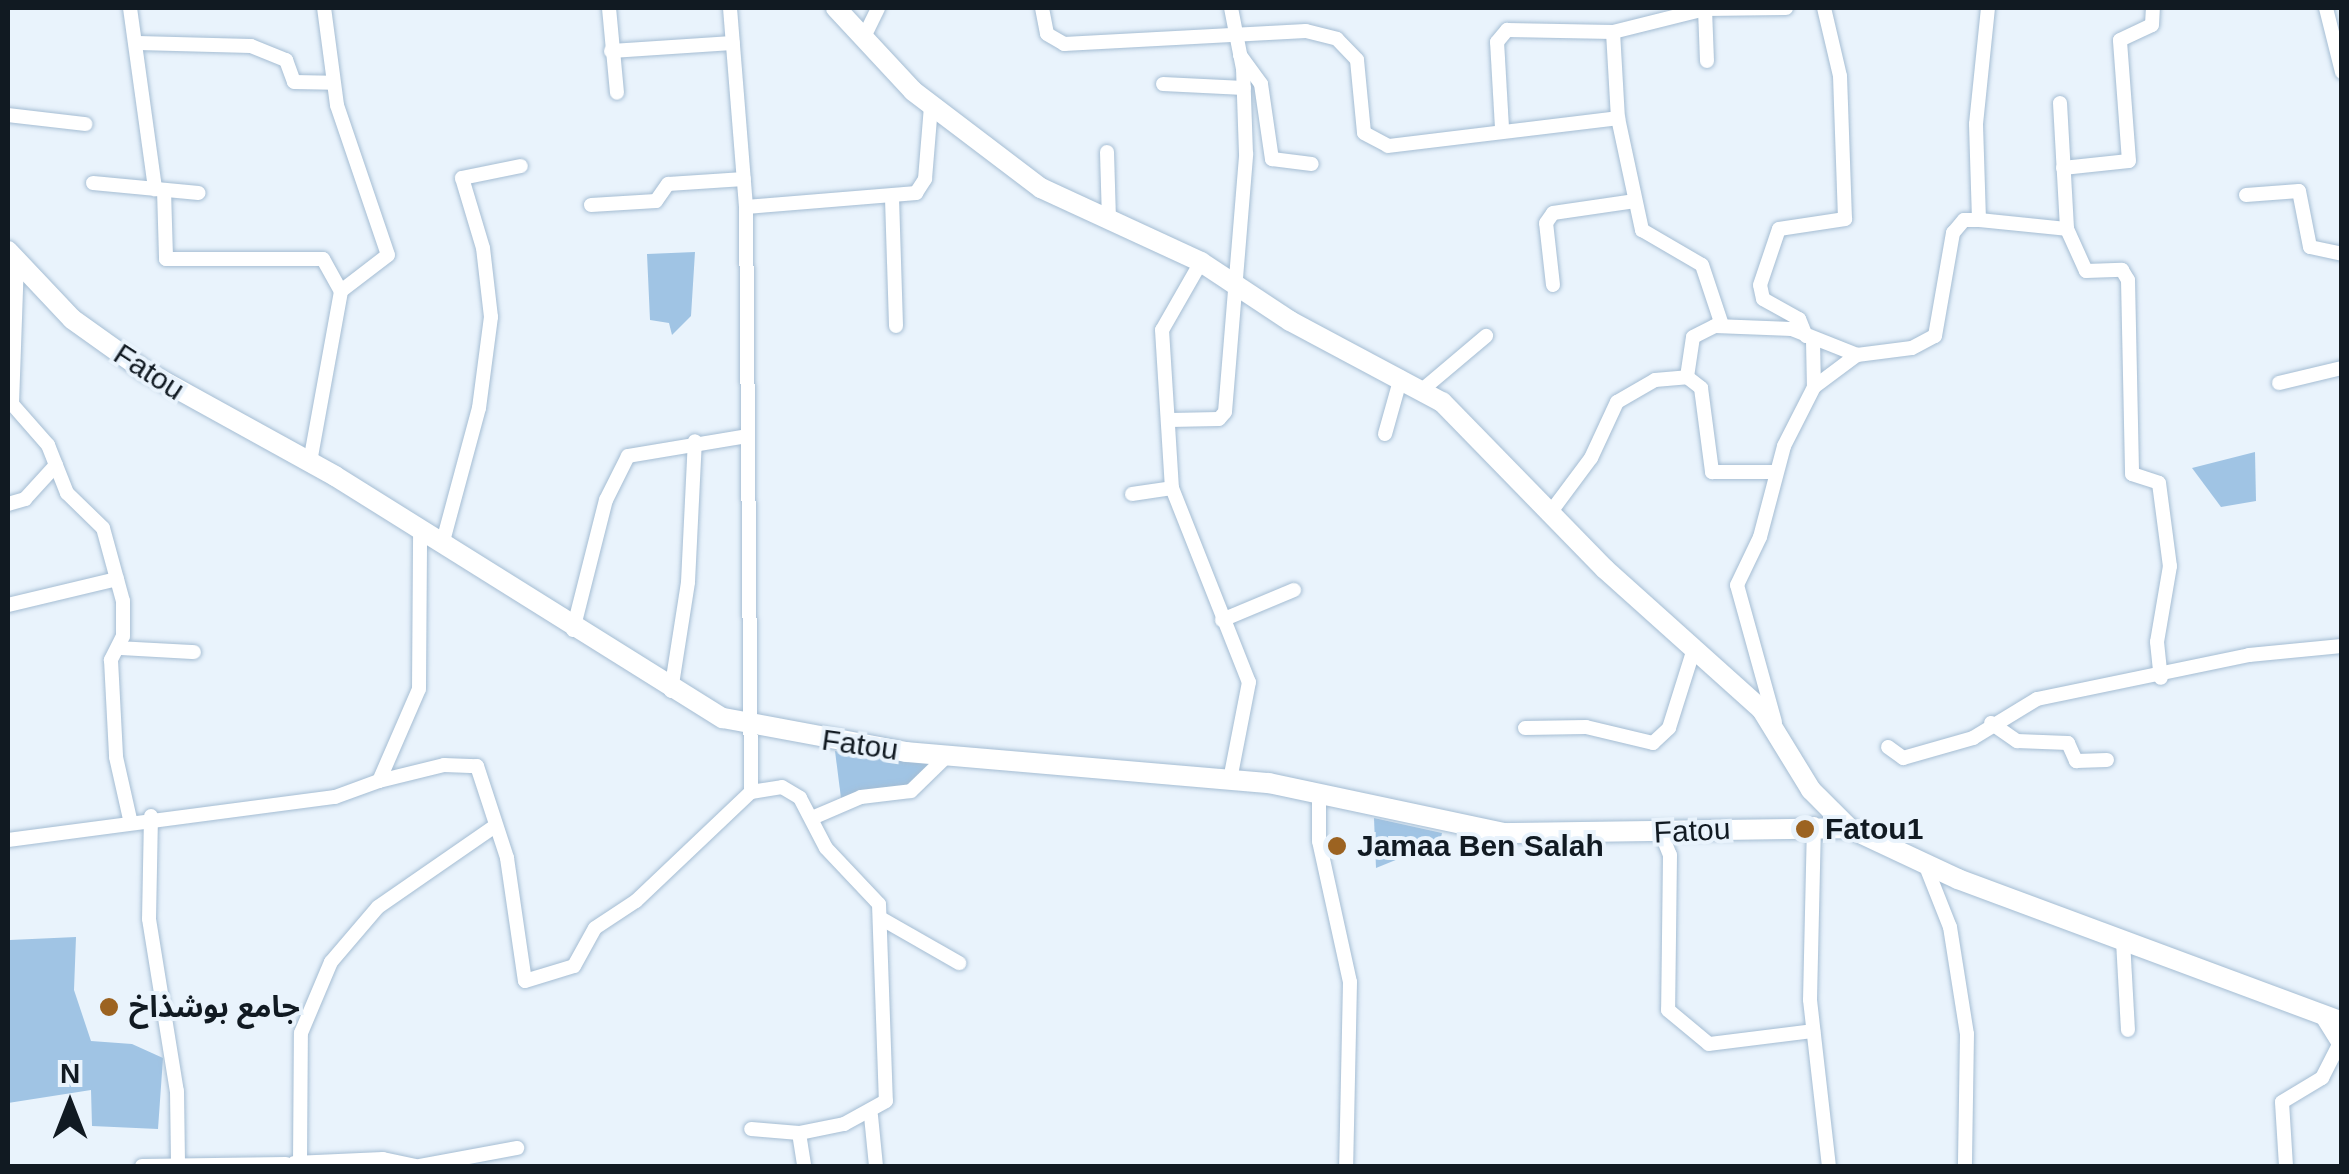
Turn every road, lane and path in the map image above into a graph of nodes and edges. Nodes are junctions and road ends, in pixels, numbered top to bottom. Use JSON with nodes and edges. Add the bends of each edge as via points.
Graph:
{"nodes":[{"id":1,"x":130,"y":8,"type":"edge"},
{"id":2,"x":324,"y":8,"type":"edge"},
{"id":3,"x":608,"y":8,"type":"edge"},
{"id":4,"x":730,"y":8,"type":"edge"},
{"id":5,"x":836,"y":8,"type":"edge"},
{"id":6,"x":878,"y":8,"type":"edge"},
{"id":7,"x":1042,"y":8,"type":"edge"},
{"id":8,"x":1230,"y":8,"type":"edge"},
{"id":9,"x":1786,"y":8,"type":"edge"},
{"id":10,"x":1824,"y":8,"type":"edge"},
{"id":11,"x":1988,"y":8,"type":"edge"},
{"id":12,"x":2153,"y":8,"type":"edge"},
{"id":13,"x":2326,"y":8,"type":"edge"},
{"id":14,"x":1705,"y":9,"type":"edge"},
{"id":15,"x":1669,"y":11,"type":"edge"},
{"id":16,"x":1613,"y":32,"type":"junction"},
{"id":17,"x":864,"y":38,"type":"junction"},
{"id":18,"x":138,"y":43,"type":"junction"},
{"id":19,"x":733,"y":43,"type":"junction"},
{"id":20,"x":1235,"y":46,"type":"junction"},
{"id":21,"x":611,"y":51,"type":"junction"},
{"id":22,"x":1707,"y":62,"type":"dead end"},
{"id":23,"x":2342,"y":72,"type":"edge"},
{"id":24,"x":333,"y":83,"type":"junction"},
{"id":25,"x":1162,"y":84,"type":"dead end"},
{"id":26,"x":1244,"y":88,"type":"junction"},
{"id":27,"x":617,"y":94,"type":"dead end"},
{"id":28,"x":2060,"y":102,"type":"dead end"},
{"id":29,"x":932,"y":106,"type":"junction"},
{"id":30,"x":8,"y":115,"type":"edge"},
{"id":31,"x":1618,"y":118,"type":"junction"},
{"id":32,"x":85,"y":124,"type":"dead end"},
{"id":33,"x":1502,"y":128,"type":"junction"},
{"id":34,"x":1108,"y":152,"type":"dead end"},
{"id":35,"x":1312,"y":164,"type":"dead end"},
{"id":36,"x":521,"y":166,"type":"dead end"},
{"id":37,"x":2063,"y":168,"type":"junction"},
{"id":38,"x":744,"y":179,"type":"junction"},
{"id":39,"x":93,"y":183,"type":"dead end"},
{"id":40,"x":160,"y":190,"type":"junction"},
{"id":41,"x":199,"y":193,"type":"dead end"},
{"id":42,"x":2246,"y":194,"type":"dead end"},
{"id":43,"x":892,"y":198,"type":"junction"},
{"id":44,"x":1635,"y":201,"type":"junction"},
{"id":45,"x":591,"y":205,"type":"dead end"},
{"id":46,"x":746,"y":207,"type":"junction"},
{"id":47,"x":1109,"y":219,"type":"junction"},
{"id":48,"x":1979,"y":220,"type":"junction"},
{"id":49,"x":2067,"y":228,"type":"junction"},
{"id":50,"x":2342,"y":254,"type":"edge"},
{"id":51,"x":12,"y":256,"type":"edge"},
{"id":52,"x":1202,"y":262,"type":"junction"},
{"id":53,"x":1552,"y":285,"type":"dead end"},
{"id":54,"x":1242,"y":287,"type":"junction"},
{"id":55,"x":342,"y":290,"type":"junction"},
{"id":56,"x":1722,"y":325,"type":"junction"},
{"id":57,"x":896,"y":326,"type":"dead end"},
{"id":58,"x":1486,"y":336,"type":"dead end"},
{"id":59,"x":1809,"y":338,"type":"junction"},
{"id":60,"x":1857,"y":355,"type":"junction"},
{"id":61,"x":2342,"y":368,"type":"edge"},
{"id":62,"x":1400,"y":377,"type":"junction"},
{"id":63,"x":1687,"y":377,"type":"junction"},
{"id":64,"x":2280,"y":383,"type":"dead end"},
{"id":65,"x":1814,"y":387,"type":"junction"},
{"id":66,"x":1422,"y":390,"type":"junction"},
{"id":67,"x":1170,"y":420,"type":"junction"},
{"id":68,"x":1385,"y":434,"type":"dead end"},
{"id":69,"x":747,"y":436,"type":"junction"},
{"id":70,"x":695,"y":442,"type":"junction"},
{"id":71,"x":310,"y":462,"type":"junction"},
{"id":72,"x":56,"y":465,"type":"junction"},
{"id":73,"x":1775,"y":472,"type":"junction"},
{"id":74,"x":1172,"y":488,"type":"junction"},
{"id":75,"x":1132,"y":494,"type":"dead end"},
{"id":76,"x":8,"y":504,"type":"edge"},
{"id":77,"x":1550,"y":513,"type":"junction"},
{"id":78,"x":420,"y":532,"type":"junction"},
{"id":79,"x":442,"y":545,"type":"junction"},
{"id":80,"x":116,"y":579,"type":"junction"},
{"id":81,"x":1294,"y":590,"type":"dead end"},
{"id":82,"x":8,"y":605,"type":"edge"},
{"id":83,"x":1222,"y":620,"type":"junction"},
{"id":84,"x":573,"y":631,"type":"junction"},
{"id":85,"x":2342,"y":646,"type":"edge"},
{"id":86,"x":119,"y":648,"type":"junction"},
{"id":87,"x":194,"y":652,"type":"dead end"},
{"id":88,"x":1694,"y":652,"type":"junction"},
{"id":89,"x":2161,"y":678,"type":"junction"},
{"id":90,"x":671,"y":691,"type":"junction"},
{"id":91,"x":1991,"y":724,"type":"junction"},
{"id":92,"x":746,"y":725,"type":"junction"},
{"id":93,"x":1776,"y":727,"type":"junction"},
{"id":94,"x":1525,"y":728,"type":"dead end"},
{"id":95,"x":1888,"y":746,"type":"dead end"},
{"id":96,"x":397,"y":748,"type":"junction"},
{"id":97,"x":947,"y":756,"type":"junction"},
{"id":98,"x":2107,"y":760,"type":"dead end"},
{"id":99,"x":417,"y":772,"type":"junction"},
{"id":100,"x":1230,"y":780,"type":"junction"},
{"id":101,"x":379,"y":781,"type":"junction"},
{"id":102,"x":1811,"y":790,"type":"junction"},
{"id":103,"x":751,"y":792,"type":"junction"},
{"id":104,"x":1319,"y":792,"type":"junction"},
{"id":105,"x":151,"y":816,"type":"junction"},
{"id":106,"x":812,"y":818,"type":"junction"},
{"id":107,"x":130,"y":819,"type":"junction"},
{"id":108,"x":1811,"y":824,"type":"junction"},
{"id":109,"x":495,"y":826,"type":"junction"},
{"id":110,"x":1849,"y":828,"type":"junction"},
{"id":111,"x":1661,"y":833,"type":"junction"},
{"id":112,"x":8,"y":840,"type":"edge"},
{"id":113,"x":1924,"y":864,"type":"junction"},
{"id":114,"x":882,"y":919,"type":"junction"},
{"id":115,"x":2122,"y":941,"type":"junction"},
{"id":116,"x":958,"y":964,"type":"dead end"},
{"id":117,"x":2332,"y":1019,"type":"edge"},
{"id":118,"x":2128,"y":1030,"type":"dead end"},
{"id":119,"x":1813,"y":1031,"type":"junction"},
{"id":120,"x":2340,"y":1047,"type":"edge"},
{"id":121,"x":871,"y":1116,"type":"junction"},
{"id":122,"x":751,"y":1129,"type":"dead end"},
{"id":123,"x":799,"y":1133,"type":"junction"},
{"id":124,"x":517,"y":1148,"type":"dead end"},
{"id":125,"x":290,"y":1164,"type":"edge"},
{"id":126,"x":178,"y":1165,"type":"edge"},
{"id":127,"x":398,"y":1165,"type":"edge"},
{"id":128,"x":142,"y":1166,"type":"edge"},
{"id":129,"x":418,"y":1166,"type":"edge"},
{"id":130,"x":804,"y":1166,"type":"edge"},
{"id":131,"x":876,"y":1166,"type":"edge"},
{"id":132,"x":1346,"y":1166,"type":"edge"},
{"id":133,"x":1829,"y":1166,"type":"edge"},
{"id":134,"x":1964,"y":1166,"type":"edge"},
{"id":135,"x":2286,"y":1166,"type":"edge"}],
"edges":[{"from":1,"to":18,"type":"street"},
{"from":2,"to":24,"type":"street"},
{"from":3,"to":21,"type":"street"},
{"from":4,"to":19,"type":"street"},
{"from":5,"to":17,"type":"street","name":"Fatou"},
{"from":6,"to":17,"type":"street"},
{"from":7,"to":20,"type":"street","via":[[1047,34],[1064,44]]},
{"from":8,"to":20,"type":"street"},
{"from":9,"to":14,"type":"street"},
{"from":10,"to":59,"type":"street","via":[[1840,76],[1844,219],[1779,228],[1760,285],[1763,299],[1798,319]]},
{"from":11,"to":48,"type":"street","via":[[1976,124]]},
{"from":12,"to":37,"type":"street","via":[[2152,25],[2120,40],[2130,161]]},
{"from":13,"to":23,"type":"street"},
{"from":14,"to":15,"type":"street"},
{"from":14,"to":22,"type":"street"},
{"from":15,"to":16,"type":"street"},
{"from":16,"to":31,"type":"street"},
{"from":16,"to":33,"type":"street","via":[[1527,26],[1499,34]]},
{"from":17,"to":29,"type":"street","name":"Fatou"},
{"from":18,"to":24,"type":"street","via":[[251,46],[286,60],[294,82]]},
{"from":18,"to":40,"type":"street"},
{"from":19,"to":21,"type":"street"},
{"from":19,"to":38,"type":"street"},
{"from":20,"to":26,"type":"street"},
{"from":20,"to":33,"type":"street","via":[[1306,31],[1346,44],[1357,60],[1359,108],[1372,142],[1407,147]]},
{"from":20,"to":35,"type":"street","via":[[1261,84],[1272,159]]},
{"from":21,"to":27,"type":"street"},
{"from":24,"to":55,"type":"street","via":[[388,255]]},
{"from":25,"to":26,"type":"street"},
{"from":26,"to":54,"type":"street"},
{"from":28,"to":37,"type":"street"},
{"from":29,"to":43,"type":"street","via":[[923,186]]},
{"from":29,"to":47,"type":"street","name":"Fatou","via":[[1041,188]]},
{"from":30,"to":32,"type":"street"},
{"from":31,"to":33,"type":"street"},
{"from":31,"to":44,"type":"street"},
{"from":34,"to":47,"type":"street"},
{"from":36,"to":79,"type":"street","via":[[462,178],[483,248],[491,317],[479,408]]},
{"from":37,"to":49,"type":"street"},
{"from":38,"to":45,"type":"street","via":[[668,184],[656,201]]},
{"from":38,"to":46,"type":"street"},
{"from":39,"to":40,"type":"street"},
{"from":40,"to":41,"type":"street"},
{"from":40,"to":55,"type":"street","via":[[166,259],[323,259]]},
{"from":42,"to":50,"type":"street","via":[[2299,191],[2310,247]]},
{"from":43,"to":46,"type":"street"},
{"from":43,"to":57,"type":"street"},
{"from":44,"to":53,"type":"street","via":[[1554,214],[1546,223]]},
{"from":44,"to":56,"type":"street","via":[[1648,238],[1702,264]]},
{"from":46,"to":69,"type":"street"},
{"from":47,"to":52,"type":"street","name":"Fatou"},
{"from":48,"to":49,"type":"street"},
{"from":48,"to":60,"type":"street","via":[[1964,220],[1953,233],[1932,340]]},
{"from":49,"to":89,"type":"street","via":[[2086,270],[2122,270],[2128,280],[2132,474],[2159,483],[2170,566],[2158,642]]},
{"from":51,"to":71,"type":"street","name":"Fatou","via":[[72,318],[145,372]]},
{"from":51,"to":72,"type":"street","via":[[12,404]]},
{"from":52,"to":54,"type":"street","name":"Fatou"},
{"from":52,"to":67,"type":"street","via":[[1162,330]]},
{"from":54,"to":62,"type":"street","name":"Fatou"},
{"from":54,"to":67,"type":"street","via":[[1224,415]]},
{"from":55,"to":71,"type":"street"},
{"from":56,"to":59,"type":"street"},
{"from":56,"to":63,"type":"street","via":[[1693,338]]},
{"from":58,"to":66,"type":"street"},
{"from":59,"to":60,"type":"street"},
{"from":59,"to":65,"type":"street"},
{"from":60,"to":65,"type":"street"},
{"from":61,"to":64,"type":"street"},
{"from":62,"to":66,"type":"street","name":"Fatou"},
{"from":62,"to":68,"type":"street"},
{"from":63,"to":73,"type":"street","via":[[1701,388],[1712,472]]},
{"from":63,"to":77,"type":"street","via":[[1640,384],[1617,402],[1592,458]]},
{"from":65,"to":73,"type":"street"},
{"from":66,"to":77,"type":"street","name":"Fatou","via":[[1472,429]]},
{"from":67,"to":74,"type":"street"},
{"from":69,"to":70,"type":"street"},
{"from":69,"to":92,"type":"street"},
{"from":70,"to":84,"type":"street","via":[[628,456],[606,500]]},
{"from":70,"to":90,"type":"street","via":[[688,582]]},
{"from":71,"to":78,"type":"street","name":"Fatou"},
{"from":72,"to":76,"type":"street","via":[[26,498]]},
{"from":72,"to":80,"type":"street","via":[[67,494],[103,528]]},
{"from":73,"to":93,"type":"street","via":[[1736,593]]},
{"from":74,"to":75,"type":"street"},
{"from":74,"to":83,"type":"street"},
{"from":77,"to":88,"type":"street","name":"Fatou"},
{"from":78,"to":79,"type":"street","name":"Fatou"},
{"from":78,"to":96,"type":"street","via":[[422,655]]},
{"from":79,"to":84,"type":"street","name":"Fatou"},
{"from":80,"to":82,"type":"street"},
{"from":80,"to":86,"type":"street","via":[[124,622]]},
{"from":81,"to":83,"type":"street"},
{"from":83,"to":100,"type":"street","via":[[1248,682]]},
{"from":84,"to":90,"type":"street","name":"Fatou"},
{"from":85,"to":89,"type":"street","via":[[2249,655]]},
{"from":86,"to":87,"type":"street"},
{"from":86,"to":107,"type":"street","via":[[111,660],[116,757]]},
{"from":88,"to":93,"type":"street","name":"Fatou"},
{"from":88,"to":94,"type":"street","via":[[1669,728],[1653,744],[1586,727]]},
{"from":89,"to":91,"type":"street","via":[[2037,699]]},
{"from":90,"to":92,"type":"street","name":"Fatou"},
{"from":91,"to":95,"type":"street","via":[[1973,738],[1903,758]]},
{"from":91,"to":98,"type":"street","via":[[2017,741],[2068,743],[2076,761]]},
{"from":92,"to":97,"type":"street","name":"Fatou"},
{"from":92,"to":103,"type":"street"},
{"from":93,"to":102,"type":"street","name":"Fatou"},
{"from":96,"to":99,"type":"street"},
{"from":96,"to":101,"type":"street"},
{"from":97,"to":100,"type":"street","name":"Fatou"},
{"from":97,"to":106,"type":"street","via":[[911,792],[860,797]]},
{"from":99,"to":101,"type":"street"},
{"from":99,"to":109,"type":"street","via":[[476,766]]},
{"from":100,"to":104,"type":"street","name":"Fatou"},
{"from":101,"to":105,"type":"street","via":[[335,797]]},
{"from":102,"to":108,"type":"street"},
{"from":102,"to":110,"type":"street","name":"Fatou"},
{"from":103,"to":106,"type":"street","via":[[782,787]]},
{"from":103,"to":109,"type":"street","via":[[636,901],[595,928],[574,966],[536,980],[525,981]]},
{"from":104,"to":111,"type":"street","name":"Fatou","via":[[1506,833]]},
{"from":104,"to":132,"type":"street","via":[[1318,841],[1350,982]]},
{"from":105,"to":107,"type":"street"},
{"from":105,"to":126,"type":"street","via":[[149,919],[177,1091]]},
{"from":106,"to":114,"type":"street","via":[[826,848],[867,885]]},
{"from":107,"to":112,"type":"street"},
{"from":108,"to":110,"type":"street","name":"Fatou"},
{"from":108,"to":111,"type":"street","name":"Fatou"},
{"from":108,"to":119,"type":"street"},
{"from":109,"to":125,"type":"street","via":[[378,906],[330,962],[301,1033]]},
{"from":110,"to":113,"type":"street","name":"Fatou"},
{"from":111,"to":119,"type":"street","via":[[1670,855],[1668,1010],[1708,1044]]},
{"from":113,"to":115,"type":"street","name":"Fatou"},
{"from":113,"to":134,"type":"street","via":[[1950,927],[1965,1021]]},
{"from":114,"to":116,"type":"street"},
{"from":114,"to":121,"type":"street","via":[[886,1101]]},
{"from":115,"to":117,"type":"street","name":"Fatou"},
{"from":115,"to":118,"type":"street"},
{"from":117,"to":120,"type":"street"},
{"from":119,"to":133,"type":"street"},
{"from":120,"to":135,"type":"street","via":[[2322,1078],[2279,1108]]},
{"from":121,"to":123,"type":"street"},
{"from":121,"to":131,"type":"street"},
{"from":122,"to":123,"type":"street"},
{"from":123,"to":130,"type":"street"},
{"from":124,"to":129,"type":"street"},
{"from":125,"to":126,"type":"street"},
{"from":125,"to":127,"type":"street"},
{"from":126,"to":128,"type":"street"},
{"from":127,"to":129,"type":"street"}]}
